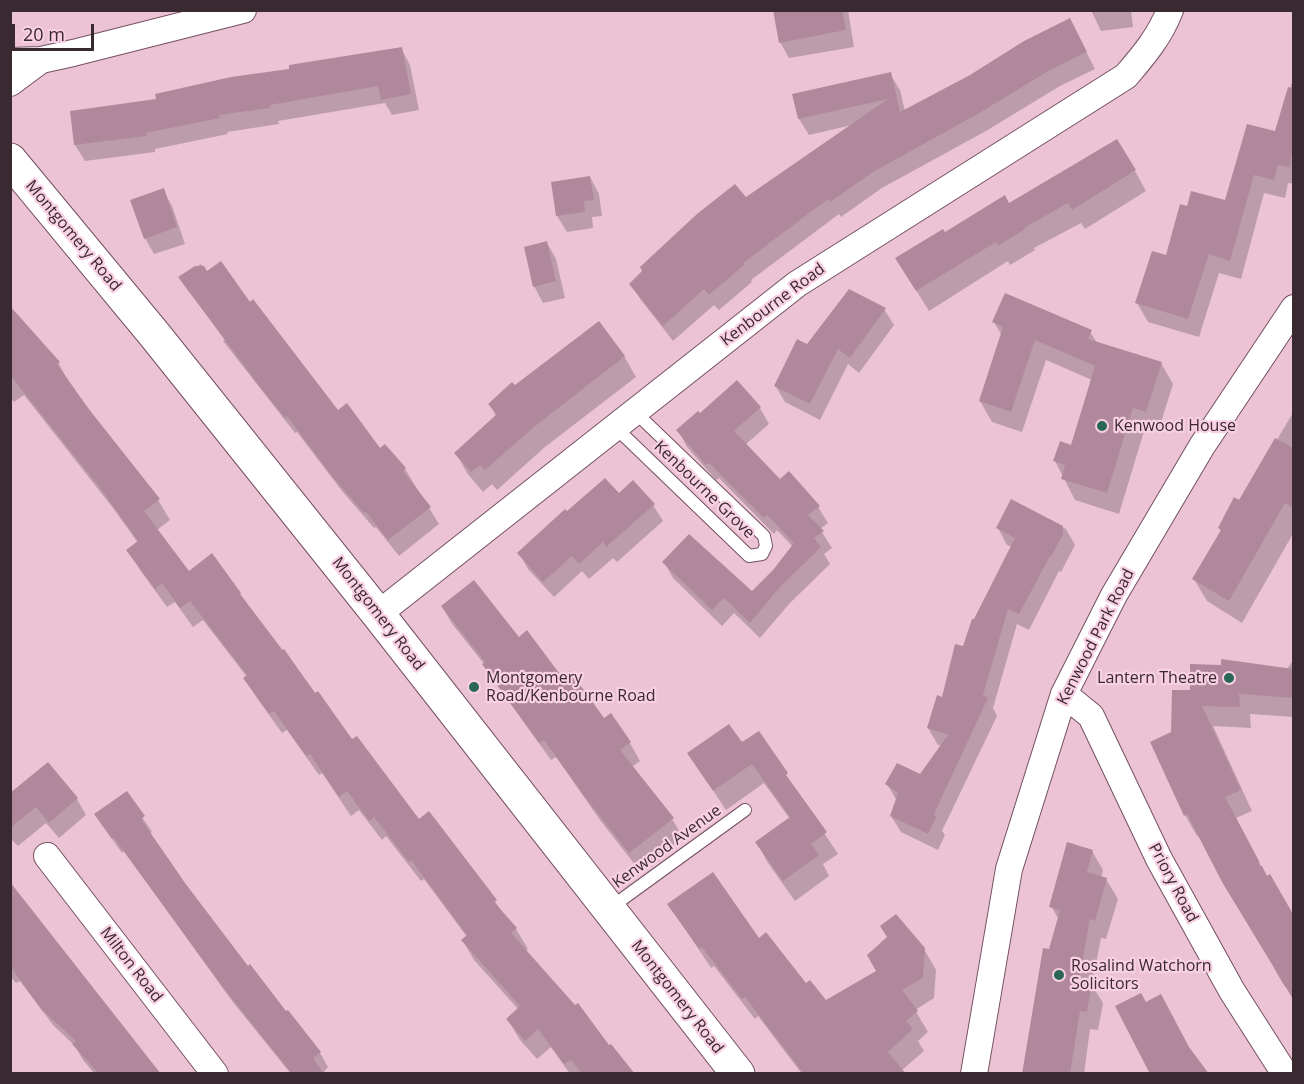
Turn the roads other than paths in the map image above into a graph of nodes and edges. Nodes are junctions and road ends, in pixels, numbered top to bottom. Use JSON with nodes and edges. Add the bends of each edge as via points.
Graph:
{"nodes":[{"id":1,"x":243,"y":10,"type":"edge"},
{"id":2,"x":1170,"y":10,"type":"edge"},
{"id":3,"x":41,"y":60,"type":"junction"},
{"id":4,"x":10,"y":61,"type":"edge"},
{"id":5,"x":10,"y":83,"type":"edge"},
{"id":6,"x":11,"y":160,"type":"edge"},
{"id":7,"x":1293,"y":308,"type":"edge"},
{"id":8,"x":1286,"y":333,"type":"edge"},
{"id":9,"x":635,"y":412,"type":"junction"},
{"id":10,"x":614,"y":426,"type":"junction"},
{"id":11,"x":378,"y":614,"type":"junction"},
{"id":12,"x":1064,"y":694,"type":"junction"},
{"id":13,"x":745,"y":810,"type":"dead end"},
{"id":14,"x":47,"y":856,"type":"dead end"},
{"id":15,"x":608,"y":909,"type":"junction"},
{"id":16,"x":215,"y":1074,"type":"edge"},
{"id":17,"x":738,"y":1074,"type":"edge"},
{"id":18,"x":974,"y":1074,"type":"edge"},
{"id":19,"x":1286,"y":1074,"type":"edge"}],
"edges":[{"from":1,"to":3,"type":"street"},
{"from":2,"to":9,"type":"street","name":"Kenbourne Road","via":[[1150,48],[1126,76],[797,284]]},
{"from":3,"to":4,"type":"street"},
{"from":3,"to":5,"type":"street"},
{"from":6,"to":11,"type":"street","name":"Montgomery Road"},
{"from":7,"to":8,"type":"street","name":"Kenwood Park Road"},
{"from":8,"to":12,"type":"street","name":"Kenwood Park Road","via":[[1202,446],[1114,595]]},
{"from":9,"to":10,"type":"street","name":"Kenbourne Road"},
{"from":9,"to":10,"type":"lane","name":"Kenbourne Grove","via":[[764,536],[766,546],[762,554],[749,556]]},
{"from":10,"to":11,"type":"street","name":"Kenbourne Road"},
{"from":11,"to":15,"type":"street","name":"Montgomery Road"},
{"from":12,"to":18,"type":"street","name":"Kenwood Park Road","via":[[1010,869]]},
{"from":12,"to":19,"type":"street","name":"Priory Road","via":[[1091,716],[1159,859],[1232,991]]},
{"from":13,"to":15,"type":"lane","name":"Kenwood Avenue"},
{"from":14,"to":16,"type":"street","name":"Milton Road"},
{"from":15,"to":17,"type":"street","name":"Montgomery Road"}]}
